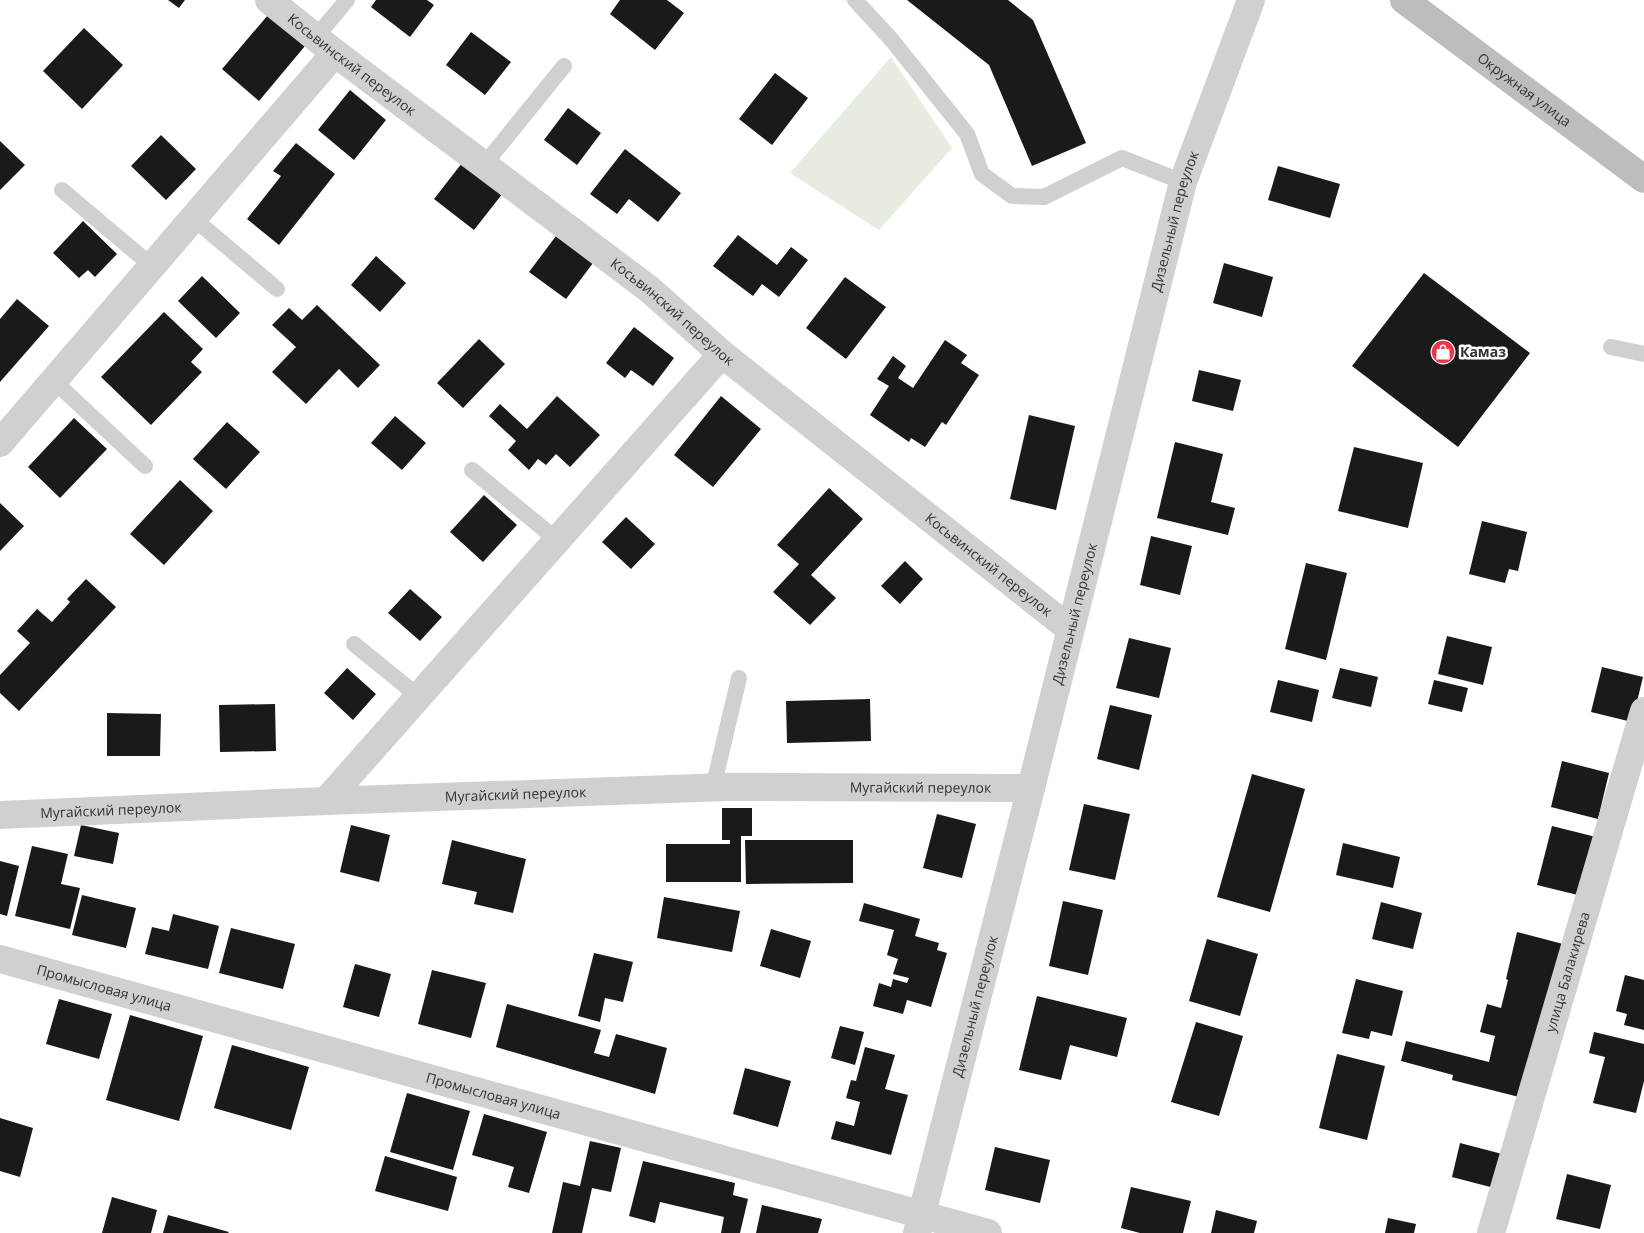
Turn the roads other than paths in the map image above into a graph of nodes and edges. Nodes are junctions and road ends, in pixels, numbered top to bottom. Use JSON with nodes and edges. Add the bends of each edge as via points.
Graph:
{"nodes":[{"id":1,"x":269,"y":0,"type":"edge"},
{"id":2,"x":346,"y":0,"type":"edge"},
{"id":3,"x":855,"y":0,"type":"edge"},
{"id":4,"x":1251,"y":0,"type":"edge"},
{"id":5,"x":1404,"y":0,"type":"edge"},
{"id":6,"x":326,"y":45,"type":"junction"},
{"id":7,"x":564,"y":66,"type":"dead end"},
{"id":8,"x":484,"y":165,"type":"junction"},
{"id":9,"x":1644,"y":179,"type":"edge"},
{"id":10,"x":1183,"y":182,"type":"junction"},
{"id":11,"x":62,"y":190,"type":"dead end"},
{"id":12,"x":193,"y":218,"type":"junction"},
{"id":13,"x":152,"y":266,"type":"junction"},
{"id":14,"x":277,"y":289,"type":"dead end"},
{"id":15,"x":1611,"y":347,"type":"dead end"},
{"id":16,"x":722,"y":354,"type":"junction"},
{"id":17,"x":1644,"y":354,"type":"edge"},
{"id":18,"x":54,"y":381,"type":"junction"},
{"id":19,"x":1,"y":441,"type":"edge"},
{"id":20,"x":145,"y":466,"type":"dead end"},
{"id":21,"x":472,"y":470,"type":"dead end"},
{"id":22,"x":557,"y":540,"type":"junction"},
{"id":23,"x":1070,"y":629,"type":"junction"},
{"id":24,"x":354,"y":644,"type":"dead end"},
{"id":25,"x":739,"y":678,"type":"dead end"},
{"id":26,"x":418,"y":696,"type":"junction"},
{"id":27,"x":1644,"y":711,"type":"edge"},
{"id":28,"x":713,"y":788,"type":"junction"},
{"id":29,"x":1031,"y":788,"type":"junction"},
{"id":30,"x":326,"y":800,"type":"junction"},
{"id":31,"x":0,"y":815,"type":"edge"},
{"id":32,"x":0,"y":959,"type":"edge"},
{"id":33,"x":919,"y":1224,"type":"edge"},
{"id":34,"x":988,"y":1233,"type":"edge"},
{"id":35,"x":1491,"y":1233,"type":"edge"}],
"edges":[{"from":1,"to":6,"type":"street","name":"Косьвинский переулок"},
{"from":2,"to":6,"type":"lane"},
{"from":3,"to":10,"type":"lane","via":[[967,134],[982,174],[1012,196],[1044,197],[1122,158]]},
{"from":4,"to":10,"type":"street","name":"Дизельный переулок"},
{"from":5,"to":9,"type":"main road","name":"Окружная улица"},
{"from":6,"to":8,"type":"street","name":"Косьвинский переулок"},
{"from":6,"to":12,"type":"street"},
{"from":7,"to":8,"type":"lane"},
{"from":8,"to":16,"type":"street","name":"Косьвинский переулок","via":[[649,289]]},
{"from":10,"to":23,"type":"street","name":"Дизельный переулок"},
{"from":11,"to":13,"type":"lane"},
{"from":12,"to":13,"type":"street"},
{"from":12,"to":14,"type":"lane"},
{"from":13,"to":18,"type":"street"},
{"from":15,"to":17,"type":"lane"},
{"from":16,"to":22,"type":"street"},
{"from":16,"to":23,"type":"street","name":"Косьвинский переулок"},
{"from":18,"to":19,"type":"street"},
{"from":18,"to":20,"type":"lane"},
{"from":21,"to":22,"type":"lane"},
{"from":22,"to":26,"type":"street"},
{"from":23,"to":29,"type":"street","name":"Дизельный переулок"},
{"from":24,"to":26,"type":"lane"},
{"from":25,"to":28,"type":"lane"},
{"from":26,"to":30,"type":"street"},
{"from":27,"to":35,"type":"street","name":"улица Балакирева"},
{"from":28,"to":29,"type":"street","name":"Мугайский переулок"},
{"from":28,"to":30,"type":"street","name":"Мугайский переулок"},
{"from":29,"to":33,"type":"street","name":"Дизельный переулок"},
{"from":30,"to":31,"type":"street","name":"Мугайский переулок"},
{"from":32,"to":33,"type":"street","name":"Промысловая улица"},
{"from":33,"to":34,"type":"street","name":"Промысловая улица"}]}
